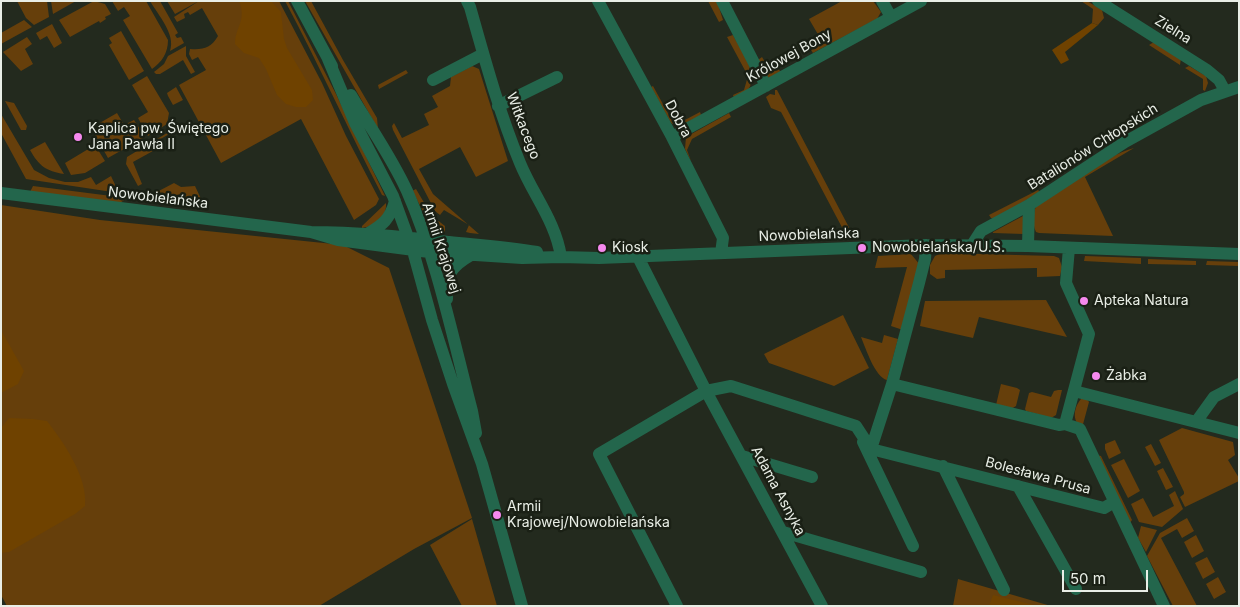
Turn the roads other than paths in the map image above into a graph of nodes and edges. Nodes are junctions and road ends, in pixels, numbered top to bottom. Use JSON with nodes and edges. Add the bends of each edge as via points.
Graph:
{"nodes":[{"id":1,"x":297,"y":1,"type":"edge"},
{"id":2,"x":467,"y":1,"type":"edge"},
{"id":3,"x":598,"y":1,"type":"edge"},
{"id":4,"x":722,"y":1,"type":"edge"},
{"id":5,"x":882,"y":1,"type":"edge"},
{"id":6,"x":921,"y":1,"type":"edge"},
{"id":7,"x":1098,"y":1,"type":"edge"},
{"id":8,"x":891,"y":17,"type":"junction"},
{"id":9,"x":483,"y":54,"type":"junction"},
{"id":10,"x":328,"y":59,"type":"junction"},
{"id":11,"x":557,"y":77,"type":"dead end"},
{"id":12,"x":433,"y":80,"type":"dead end"},
{"id":13,"x":766,"y":86,"type":"junction"},
{"id":14,"x":1239,"y":87,"type":"edge"},
{"id":15,"x":1225,"y":91,"type":"junction"},
{"id":16,"x":498,"y":106,"type":"junction"},
{"id":17,"x":672,"y":137,"type":"junction"},
{"id":18,"x":1,"y":193,"type":"edge"},
{"id":19,"x":395,"y":201,"type":"junction"},
{"id":20,"x":1029,"y":205,"type":"junction"},
{"id":21,"x":311,"y":232,"type":"junction"},
{"id":22,"x":367,"y":234,"type":"junction"},
{"id":23,"x":408,"y":237,"type":"junction"},
{"id":24,"x":425,"y":239,"type":"junction"},
{"id":25,"x":926,"y":245,"type":"junction"},
{"id":26,"x":972,"y":246,"type":"junction"},
{"id":27,"x":1028,"y":246,"type":"junction"},
{"id":28,"x":1069,"y":248,"type":"junction"},
{"id":29,"x":413,"y":251,"type":"junction"},
{"id":30,"x":429,"y":252,"type":"junction"},
{"id":31,"x":721,"y":253,"type":"junction"},
{"id":32,"x":1239,"y":254,"type":"edge"},
{"id":33,"x":472,"y":255,"type":"junction"},
{"id":34,"x":561,"y":257,"type":"junction"},
{"id":35,"x":638,"y":257,"type":"junction"},
{"id":36,"x":447,"y":316,"type":"junction"},
{"id":37,"x":892,"y":384,"type":"junction"},
{"id":38,"x":1239,"y":384,"type":"edge"},
{"id":39,"x":706,"y":391,"type":"junction"},
{"id":40,"x":1074,"y":391,"type":"junction"},
{"id":41,"x":1196,"y":422,"type":"junction"},
{"id":42,"x":1066,"y":424,"type":"junction"},
{"id":43,"x":856,"y":426,"type":"junction"},
{"id":44,"x":1239,"y":434,"type":"edge"},
{"id":45,"x":871,"y":448,"type":"junction"},
{"id":46,"x":742,"y":456,"type":"junction"},
{"id":47,"x":482,"y":464,"type":"junction"},
{"id":48,"x":943,"y":466,"type":"junction"},
{"id":49,"x":812,"y":477,"type":"dead end"},
{"id":50,"x":1018,"y":486,"type":"junction"},
{"id":51,"x":1114,"y":502,"type":"junction"},
{"id":52,"x":783,"y":532,"type":"junction"},
{"id":53,"x":914,"y":546,"type":"dead end"},
{"id":54,"x":921,"y":572,"type":"dead end"},
{"id":55,"x":1076,"y":589,"type":"dead end"},
{"id":56,"x":1004,"y":590,"type":"dead end"},
{"id":57,"x":522,"y":606,"type":"edge"},
{"id":58,"x":677,"y":606,"type":"edge"},
{"id":59,"x":822,"y":606,"type":"edge"},
{"id":60,"x":1164,"y":606,"type":"edge"}],
"edges":[{"from":1,"to":10,"type":"street","name":"Armii Krajowej"},
{"from":2,"to":9,"type":"street","name":"Witkacego"},
{"from":3,"to":17,"type":"street","name":"Dobra"},
{"from":4,"to":13,"type":"street"},
{"from":5,"to":8,"type":"street"},
{"from":6,"to":8,"type":"street","name":"Królowej Bony"},
{"from":7,"to":15,"type":"street","name":"Zielna","via":[[1207,70],[1219,80]]},
{"from":8,"to":13,"type":"street","name":"Królowej Bony"},
{"from":9,"to":12,"type":"street"},
{"from":9,"to":16,"type":"street","name":"Witkacego"},
{"from":10,"to":19,"type":"street","name":"Armii Krajowej","via":[[355,123]]},
{"from":10,"to":24,"type":"street","name":"Armii Krajowej","via":[[387,153]]},
{"from":11,"to":16,"type":"street"},
{"from":13,"to":17,"type":"street","name":"Królowej Bony"},
{"from":14,"to":15,"type":"street","name":"Batalionów Chłopskich"},
{"from":15,"to":20,"type":"street","name":"Batalionów Chłopskich","via":[[1201,100],[1124,142]]},
{"from":16,"to":34,"type":"street","name":"Witkacego","via":[[521,166],[554,228]]},
{"from":17,"to":31,"type":"street","name":"Dobra","via":[[723,238]]},
{"from":18,"to":21,"type":"street","name":"Nowobielańska"},
{"from":19,"to":22,"type":"street","via":[[391,214]]},
{"from":19,"to":23,"type":"street","name":"Armii Krajowej"},
{"from":20,"to":26,"type":"street","name":"Batalionów Chłopskich","via":[[981,231]]},
{"from":20,"to":27,"type":"street"},
{"from":21,"to":22,"type":"street","name":"Nowobielańska"},
{"from":21,"to":29,"type":"street","name":"Nowobielańska","via":[[338,240]]},
{"from":22,"to":23,"type":"street","name":"Nowobielańska"},
{"from":23,"to":24,"type":"street","name":"Nowobielańska"},
{"from":23,"to":29,"type":"street","name":"Armii Krajowej"},
{"from":24,"to":30,"type":"street","name":"Armii Krajowej"},
{"from":24,"to":34,"type":"street","name":"Nowobielańska","via":[[514,248]]},
{"from":25,"to":26,"type":"street","name":"Nowobielańska"},
{"from":25,"to":31,"type":"street","name":"Nowobielańska"},
{"from":25,"to":37,"type":"street"},
{"from":26,"to":27,"type":"street","name":"Nowobielańska"},
{"from":27,"to":28,"type":"street","name":"Nowobielańska"},
{"from":28,"to":32,"type":"street","name":"Nowobielańska"},
{"from":28,"to":40,"type":"street","via":[[1066,283],[1089,334]]},
{"from":29,"to":30,"type":"street","name":"Nowobielańska"},
{"from":29,"to":47,"type":"street","name":"Armii Krajowej","via":[[432,320]]},
{"from":30,"to":33,"type":"street","name":"Nowobielańska"},
{"from":30,"to":36,"type":"street","name":"Armii Krajowej"},
{"from":31,"to":35,"type":"street","name":"Nowobielańska"},
{"from":33,"to":34,"type":"street","name":"Nowobielańska"},
{"from":33,"to":36,"type":"street","via":[[458,262],[450,272],[446,283]]},
{"from":34,"to":35,"type":"street","name":"Nowobielańska"},
{"from":35,"to":39,"type":"street","name":"Adama Asnyka"},
{"from":36,"to":47,"type":"street","name":"Armii Krajowej"},
{"from":37,"to":42,"type":"street","via":[[1059,425]]},
{"from":37,"to":45,"type":"street"},
{"from":38,"to":41,"type":"street","via":[[1214,397]]},
{"from":39,"to":43,"type":"street","via":[[731,386]]},
{"from":39,"to":46,"type":"street","name":"Adama Asnyka"},
{"from":39,"to":58,"type":"street","via":[[599,454]]},
{"from":40,"to":41,"type":"street"},
{"from":40,"to":42,"type":"street"},
{"from":41,"to":44,"type":"street"},
{"from":42,"to":51,"type":"street","via":[[1080,429]]},
{"from":43,"to":45,"type":"street"},
{"from":43,"to":53,"type":"street"},
{"from":45,"to":48,"type":"street","name":"Bolesława Prusa"},
{"from":46,"to":49,"type":"street"},
{"from":46,"to":52,"type":"street","name":"Adama Asnyka"},
{"from":47,"to":57,"type":"street","name":"Armii Krajowej"},
{"from":48,"to":50,"type":"street","name":"Bolesława Prusa"},
{"from":48,"to":56,"type":"street"},
{"from":50,"to":51,"type":"street","name":"Bolesława Prusa","via":[[1104,508]]},
{"from":50,"to":55,"type":"street"},
{"from":51,"to":60,"type":"street"},
{"from":52,"to":54,"type":"street"},
{"from":52,"to":59,"type":"street","name":"Adama Asnyka"}]}
